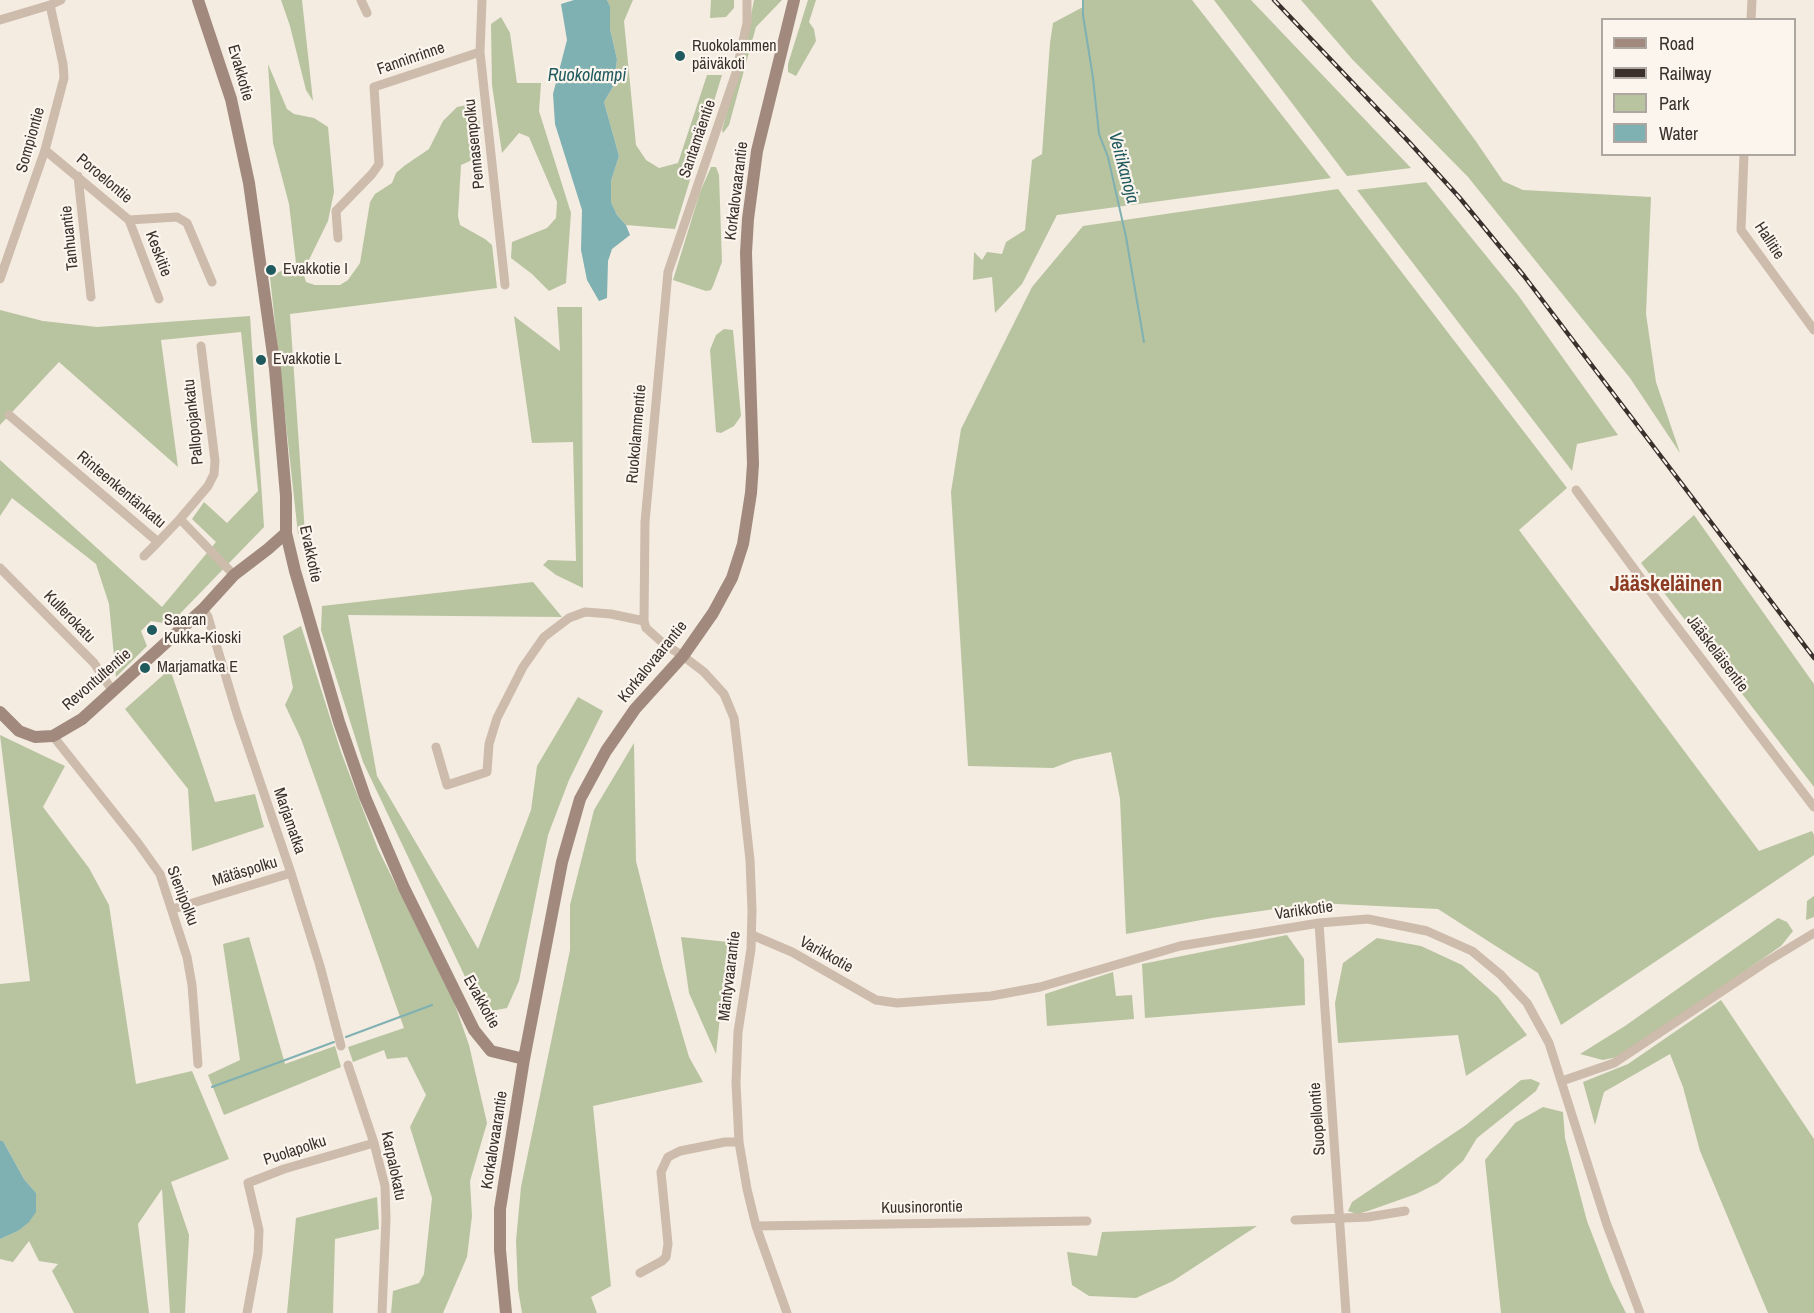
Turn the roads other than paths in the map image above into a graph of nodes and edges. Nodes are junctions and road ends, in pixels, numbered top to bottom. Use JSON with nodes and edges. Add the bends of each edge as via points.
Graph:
{"nodes":[{"id":1,"x":61,"y":0,"type":"edge"},
{"id":2,"x":198,"y":0,"type":"edge"},
{"id":3,"x":361,"y":0,"type":"edge"},
{"id":4,"x":483,"y":0,"type":"edge"},
{"id":5,"x":747,"y":0,"type":"edge"},
{"id":6,"x":794,"y":0,"type":"edge"},
{"id":7,"x":799,"y":0,"type":"edge"},
{"id":8,"x":1752,"y":0,"type":"edge"},
{"id":9,"x":50,"y":5,"type":"junction"},
{"id":10,"x":367,"y":13,"type":"dead end"},
{"id":11,"x":1751,"y":18,"type":"edge"},
{"id":12,"x":0,"y":20,"type":"edge"},
{"id":13,"x":788,"y":25,"type":"junction"},
{"id":14,"x":480,"y":52,"type":"junction"},
{"id":15,"x":45,"y":150,"type":"junction"},
{"id":16,"x":1744,"y":156,"type":"edge"},
{"id":17,"x":78,"y":176,"type":"junction"},
{"id":18,"x":129,"y":220,"type":"junction"},
{"id":19,"x":338,"y":238,"type":"dead end"},
{"id":20,"x":675,"y":251,"type":"joint"},
{"id":21,"x":0,"y":279,"type":"edge"},
{"id":22,"x":212,"y":282,"type":"dead end"},
{"id":23,"x":505,"y":285,"type":"dead end"},
{"id":24,"x":91,"y":297,"type":"dead end"},
{"id":25,"x":159,"y":299,"type":"dead end"},
{"id":26,"x":1814,"y":330,"type":"edge"},
{"id":27,"x":201,"y":346,"type":"dead end"},
{"id":28,"x":9,"y":415,"type":"dead end"},
{"id":29,"x":1576,"y":490,"type":"dead end"},
{"id":30,"x":180,"y":519,"type":"junction"},
{"id":31,"x":286,"y":533,"type":"junction"},
{"id":32,"x":159,"y":542,"type":"junction"},
{"id":33,"x":144,"y":556,"type":"dead end"},
{"id":34,"x":0,"y":568,"type":"edge"},
{"id":35,"x":234,"y":575,"type":"junction"},
{"id":36,"x":203,"y":609,"type":"junction"},
{"id":37,"x":644,"y":621,"type":"junction"},
{"id":38,"x":683,"y":656,"type":"junction"},
{"id":39,"x":112,"y":690,"type":"junction"},
{"id":40,"x":0,"y":712,"type":"edge"},
{"id":41,"x":53,"y":736,"type":"junction"},
{"id":42,"x":436,"y":747,"type":"dead end"},
{"id":43,"x":1814,"y":807,"type":"edge"},
{"id":44,"x":291,"y":873,"type":"junction"},
{"id":45,"x":173,"y":909,"type":"junction"},
{"id":46,"x":1319,"y":923,"type":"junction"},
{"id":47,"x":752,"y":935,"type":"junction"},
{"id":48,"x":1812,"y":938,"type":"edge"},
{"id":49,"x":341,"y":1046,"type":"dead end"},
{"id":50,"x":524,"y":1059,"type":"junction"},
{"id":51,"x":198,"y":1064,"type":"dead end"},
{"id":52,"x":348,"y":1065,"type":"dead end"},
{"id":53,"x":1562,"y":1081,"type":"junction"},
{"id":54,"x":739,"y":1142,"type":"junction"},
{"id":55,"x":374,"y":1143,"type":"junction"},
{"id":56,"x":1405,"y":1210,"type":"dead end"},
{"id":57,"x":1340,"y":1219,"type":"junction"},
{"id":58,"x":1295,"y":1220,"type":"dead end"},
{"id":59,"x":1087,"y":1221,"type":"dead end"},
{"id":60,"x":756,"y":1226,"type":"junction"},
{"id":61,"x":640,"y":1273,"type":"dead end"},
{"id":62,"x":247,"y":1313,"type":"edge"},
{"id":63,"x":382,"y":1313,"type":"edge"},
{"id":64,"x":506,"y":1313,"type":"edge"},
{"id":65,"x":787,"y":1313,"type":"edge"},
{"id":66,"x":1346,"y":1313,"type":"edge"},
{"id":67,"x":1640,"y":1313,"type":"edge"}],
"edges":[{"from":1,"to":9,"type":"street"},
{"from":2,"to":31,"type":"street","name":"Evakkotie","via":[[231,99],[249,183],[275,369]]},
{"from":3,"to":10,"type":"street"},
{"from":4,"to":14,"type":"street","name":"Pennasenpolku"},
{"from":5,"to":20,"type":"street","name":"Santamäentie","via":[[747,23],[736,73]]},
{"from":6,"to":13,"type":"street","name":"Korkalovaarantie"},
{"from":7,"to":13,"type":"street","name":"Korkalovaarantie"},
{"from":8,"to":11,"type":"street"},
{"from":9,"to":12,"type":"street"},
{"from":9,"to":15,"type":"street","name":"Sompiontie","via":[[64,78]]},
{"from":13,"to":38,"type":"street","name":"Korkalovaarantie","via":[[757,151],[748,219],[753,464],[743,544],[732,578]]},
{"from":14,"to":19,"type":"street","name":"Fanninrinne","via":[[374,87],[379,164],[336,211]]},
{"from":14,"to":23,"type":"street","name":"Pennasenpolku"},
{"from":15,"to":17,"type":"street","name":"Poroelontie"},
{"from":15,"to":21,"type":"street","name":"Sompiontie"},
{"from":16,"to":26,"type":"street","name":"Hallitie","via":[[1741,230]]},
{"from":17,"to":18,"type":"street","name":"Poroelontie"},
{"from":17,"to":24,"type":"street","name":"Tanhuantie"},
{"from":18,"to":22,"type":"street","name":"Poroelontie","via":[[177,217],[187,223]]},
{"from":18,"to":25,"type":"street","name":"Keskitie"},
{"from":20,"to":37,"type":"street","name":"Ruokolammentie","via":[[664,297],[645,522]]},
{"from":27,"to":30,"type":"street","name":"Pallopojankatu","via":[[214,474]]},
{"from":28,"to":32,"type":"street","name":"Rinteenkentänkatu"},
{"from":29,"to":43,"type":"street","name":"Jääskeläisentie"},
{"from":30,"to":32,"type":"street","name":"Rinteenkentänkatu"},
{"from":30,"to":35,"type":"street","name":"Rinteenkentänkatu"},
{"from":31,"to":35,"type":"street","name":"Revontultentie"},
{"from":31,"to":50,"type":"street","name":"Evakkotie","via":[[339,722],[365,797],[404,888],[474,1030],[491,1051]]},
{"from":32,"to":33,"type":"street"},
{"from":34,"to":39,"type":"street","name":"Kullerokatu","via":[[94,663]]},
{"from":35,"to":36,"type":"street","name":"Revontultentie"},
{"from":36,"to":39,"type":"street","name":"Revontultentie"},
{"from":36,"to":44,"type":"street","name":"Marjamatka"},
{"from":37,"to":38,"type":"street","name":"Mäntyvaarantie","via":[[646,628]]},
{"from":37,"to":42,"type":"street","via":[[585,612],[569,618],[544,637],[523,667],[497,718],[489,744],[487,772],[447,785]]},
{"from":38,"to":47,"type":"street","name":"Mäntyvaarantie","via":[[724,694],[734,718],[750,860]]},
{"from":38,"to":50,"type":"street","name":"Korkalovaarantie","via":[[635,710],[606,751],[580,799],[562,862]]},
{"from":39,"to":41,"type":"street","name":"Revontultentie","via":[[82,719]]},
{"from":40,"to":41,"type":"street","via":[[19,731],[35,737]]},
{"from":41,"to":45,"type":"street","name":"Sienipolku","via":[[160,874]]},
{"from":44,"to":45,"type":"street","name":"Mätäspolku"},
{"from":44,"to":49,"type":"street","name":"Marjamatka"},
{"from":45,"to":51,"type":"street","name":"Sienipolku","via":[[192,985]]},
{"from":46,"to":47,"type":"street","name":"Varikkotie","via":[[1180,946],[1040,987],[991,996],[897,1003],[876,1000],[792,952]]},
{"from":46,"to":53,"type":"street","name":"Varikkotie","via":[[1368,919],[1394,922],[1427,931],[1472,951],[1527,1003],[1549,1043]]},
{"from":46,"to":57,"type":"street","name":"Suopellontie"},
{"from":47,"to":54,"type":"street","name":"Mäntyvaarantie","via":[[738,1032]]},
{"from":48,"to":53,"type":"street","via":[[1766,962],[1614,1063]]},
{"from":50,"to":64,"type":"street","name":"Korkalovaarantie","via":[[500,1209]]},
{"from":52,"to":55,"type":"street","name":"Karpalokatu"},
{"from":53,"to":67,"type":"street","name":"Varikkotie","via":[[1607,1226]]},
{"from":54,"to":60,"type":"street","name":"Mäntyvaarantie"},
{"from":54,"to":61,"type":"street","via":[[668,1156],[661,1172],[666,1257]]},
{"from":55,"to":62,"type":"street","name":"Puolapolku","via":[[248,1183],[259,1230]]},
{"from":55,"to":63,"type":"street","name":"Karpalokatu","via":[[386,1201]]},
{"from":56,"to":57,"type":"street"},
{"from":57,"to":58,"type":"street"},
{"from":57,"to":66,"type":"street","name":"Suopellontie"},
{"from":59,"to":60,"type":"street","name":"Kuusinorontie"},
{"from":60,"to":65,"type":"street","name":"Mäntyvaarantie"}]}
